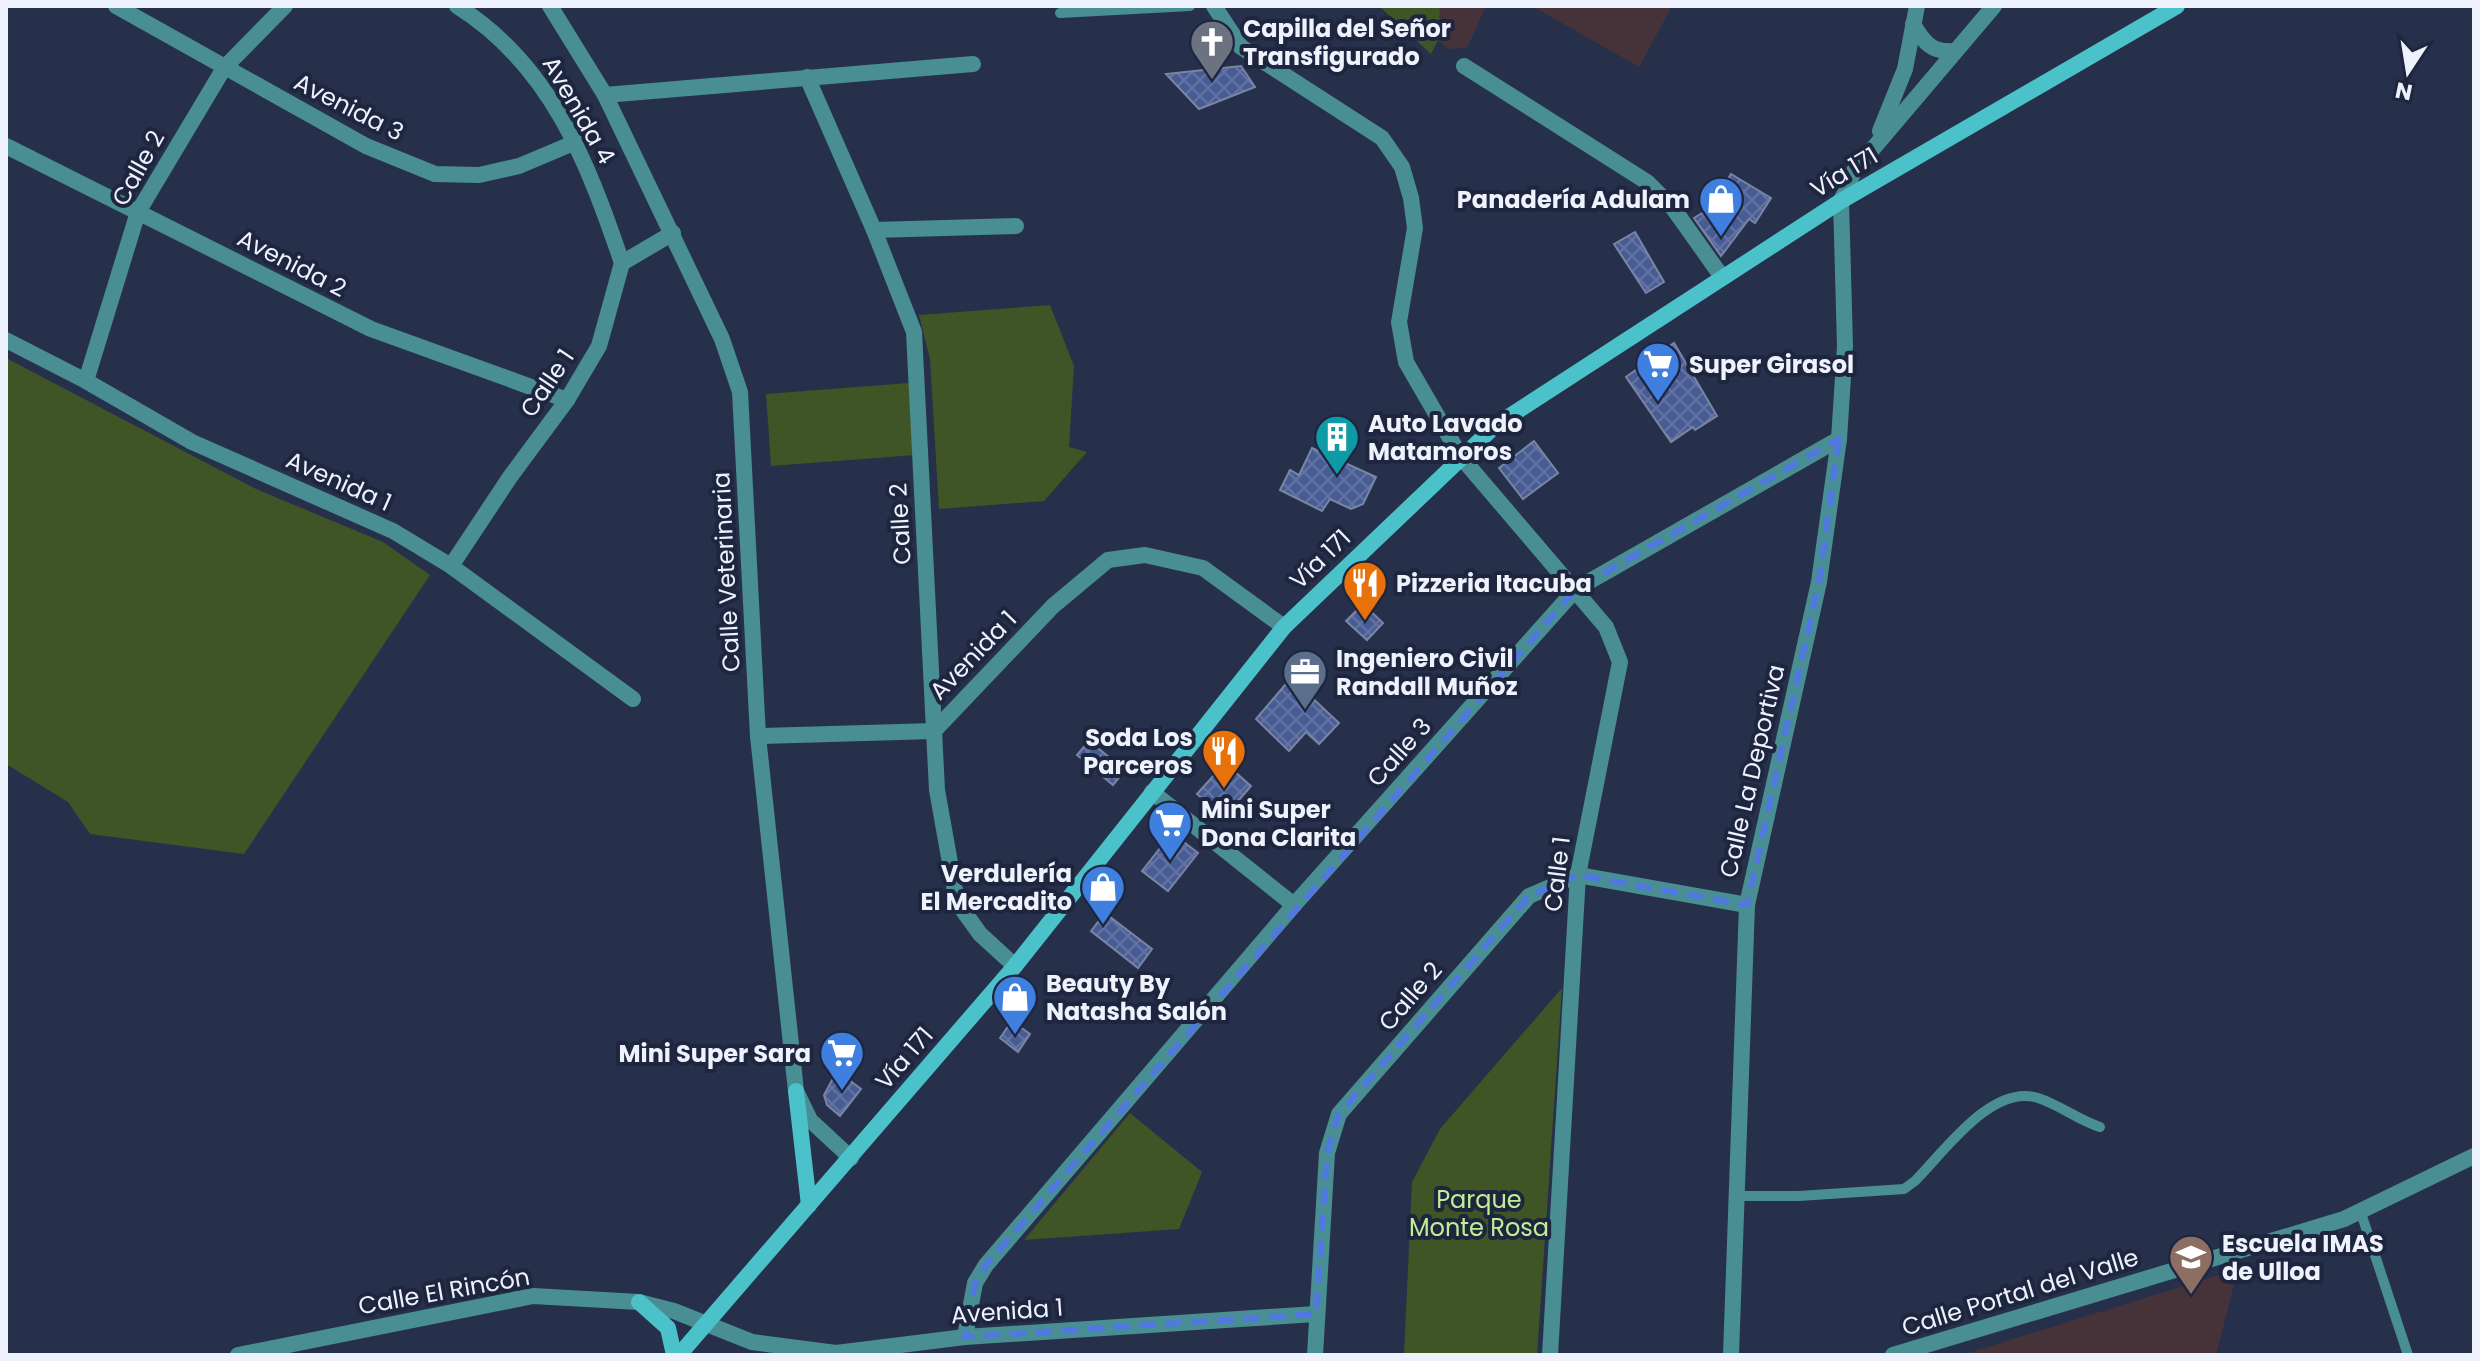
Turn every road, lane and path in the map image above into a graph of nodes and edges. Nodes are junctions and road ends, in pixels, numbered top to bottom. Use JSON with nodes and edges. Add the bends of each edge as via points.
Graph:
{"nodes":[{"id":1,"x":116,"y":6,"type":"edge"},
{"id":2,"x":285,"y":6,"type":"edge"},
{"id":3,"x":457,"y":6,"type":"edge"},
{"id":4,"x":550,"y":6,"type":"edge"},
{"id":5,"x":1190,"y":6,"type":"edge"},
{"id":6,"x":1214,"y":6,"type":"edge"},
{"id":7,"x":1917,"y":6,"type":"edge"},
{"id":8,"x":1994,"y":6,"type":"edge"},
{"id":9,"x":2177,"y":6,"type":"edge"},
{"id":10,"x":1060,"y":13,"type":"dead end"},
{"id":11,"x":1913,"y":24,"type":"junction"},
{"id":12,"x":1955,"y":51,"type":"junction"},
{"id":13,"x":973,"y":64,"type":"dead end"},
{"id":14,"x":1464,"y":66,"type":"dead end"},
{"id":15,"x":224,"y":68,"type":"junction"},
{"id":16,"x":807,"y":77,"type":"junction"},
{"id":17,"x":605,"y":95,"type":"junction"},
{"id":18,"x":576,"y":142,"type":"junction"},
{"id":19,"x":6,"y":146,"type":"edge"},
{"id":20,"x":1873,"y":147,"type":"junction"},
{"id":21,"x":1841,"y":201,"type":"junction"},
{"id":22,"x":138,"y":212,"type":"junction"},
{"id":23,"x":1016,"y":226,"type":"dead end"},
{"id":24,"x":874,"y":230,"type":"junction"},
{"id":25,"x":673,"y":233,"type":"junction"},
{"id":26,"x":622,"y":263,"type":"junction"},
{"id":27,"x":1722,"y":277,"type":"junction"},
{"id":28,"x":6,"y":340,"type":"edge"},
{"id":29,"x":86,"y":381,"type":"junction"},
{"id":30,"x":567,"y":400,"type":"junction"},
{"id":31,"x":1839,"y":439,"type":"junction"},
{"id":32,"x":1461,"y":457,"type":"junction"},
{"id":33,"x":451,"y":566,"type":"junction"},
{"id":34,"x":1576,"y":589,"type":"junction"},
{"id":35,"x":1284,"y":627,"type":"junction"},
{"id":36,"x":633,"y":699,"type":"dead end"},
{"id":37,"x":934,"y":731,"type":"junction"},
{"id":38,"x":758,"y":736,"type":"junction"},
{"id":39,"x":1152,"y":792,"type":"junction"},
{"id":40,"x":1578,"y":875,"type":"junction"},
{"id":41,"x":1294,"y":905,"type":"junction"},
{"id":42,"x":1747,"y":905,"type":"junction"},
{"id":43,"x":1015,"y":966,"type":"junction"},
{"id":44,"x":796,"y":1091,"type":"junction"},
{"id":45,"x":2100,"y":1127,"type":"dead end"},
{"id":46,"x":2474,"y":1156,"type":"edge"},
{"id":47,"x":851,"y":1158,"type":"junction"},
{"id":48,"x":1737,"y":1196,"type":"junction"},
{"id":49,"x":809,"y":1205,"type":"junction"},
{"id":50,"x":2361,"y":1213,"type":"junction"},
{"id":51,"x":639,"y":1302,"type":"junction"},
{"id":52,"x":1316,"y":1314,"type":"junction"},
{"id":53,"x":707,"y":1323,"type":"junction"},
{"id":54,"x":965,"y":1337,"type":"junction"},
{"id":55,"x":238,"y":1355,"type":"edge"},
{"id":56,"x":676,"y":1355,"type":"edge"},
{"id":57,"x":1315,"y":1355,"type":"edge"},
{"id":58,"x":1550,"y":1355,"type":"edge"},
{"id":59,"x":1731,"y":1355,"type":"edge"},
{"id":60,"x":1893,"y":1355,"type":"edge"},
{"id":61,"x":2408,"y":1355,"type":"edge"}],
"edges":[{"from":1,"to":15,"type":"street","name":"Avenida 3"},
{"from":2,"to":15,"type":"street","name":"Calle 2"},
{"from":3,"to":18,"type":"street","name":"Avenida 4","via":[[523,60]]},
{"from":4,"to":17,"type":"street","name":"Calle Veterinaria"},
{"from":5,"to":10,"type":"lane"},
{"from":6,"to":32,"type":"street","name":"Calle 1","via":[[1241,47],[1382,138],[1402,167],[1415,228],[1399,322],[1406,362]]},
{"from":7,"to":11,"type":"street"},
{"from":8,"to":12,"type":"street"},
{"from":9,"to":21,"type":"main road","name":"Vía 171"},
{"from":11,"to":12,"type":"street","via":[[1932,49]]},
{"from":11,"to":20,"type":"street","via":[[1905,69]]},
{"from":12,"to":20,"type":"street"},
{"from":13,"to":16,"type":"street"},
{"from":14,"to":27,"type":"street","via":[[1647,182],[1673,208]]},
{"from":15,"to":18,"type":"street","name":"Avenida 3","via":[[366,146],[435,174],[479,175],[519,166]]},
{"from":15,"to":22,"type":"street","name":"Calle 2"},
{"from":16,"to":17,"type":"street"},
{"from":16,"to":24,"type":"street","name":"Calle 2"},
{"from":17,"to":25,"type":"street","name":"Calle Veterinaria"},
{"from":18,"to":26,"type":"street","name":"Avenida 4"},
{"from":19,"to":22,"type":"street","name":"Avenida 2"},
{"from":20,"to":21,"type":"street","via":[[1854,171]]},
{"from":21,"to":27,"type":"main road","name":"Vía 171"},
{"from":21,"to":31,"type":"street","name":"Calle La Deportiva","via":[[1845,346]]},
{"from":22,"to":29,"type":"street","name":"Calle 2"},
{"from":22,"to":30,"type":"street","name":"Avenida 2","via":[[371,329]]},
{"from":23,"to":24,"type":"street"},
{"from":24,"to":37,"type":"street","name":"Calle 2","via":[[914,332]]},
{"from":25,"to":26,"type":"street"},
{"from":25,"to":38,"type":"street","name":"Calle Veterinaria","via":[[740,392]]},
{"from":26,"to":30,"type":"street","name":"Calle 1","via":[[599,346]]},
{"from":27,"to":32,"type":"main road","name":"Vía 171","via":[[1496,425]]},
{"from":28,"to":29,"type":"street","name":"Avenida 1"},
{"from":29,"to":33,"type":"street","name":"Avenida 1","via":[[192,442],[393,531]]},
{"from":30,"to":33,"type":"street","name":"Calle 1"},
{"from":31,"to":34,"type":"street","name":"Calle 3"},
{"from":31,"to":42,"type":"street","name":"Calle La Deportiva","via":[[1819,582]]},
{"from":32,"to":34,"type":"street","name":"Calle 1"},
{"from":32,"to":35,"type":"main road","name":"Vía 171"},
{"from":33,"to":36,"type":"street","name":"Avenida 1"},
{"from":34,"to":40,"type":"street","name":"Calle 1","via":[[1606,627],[1620,662]]},
{"from":34,"to":41,"type":"street","name":"Calle 3"},
{"from":35,"to":37,"type":"street","name":"Avenida 1","via":[[1203,568],[1145,555],[1108,560],[1053,606]]},
{"from":35,"to":39,"type":"main road","name":"Vía 171"},
{"from":37,"to":38,"type":"street","name":"Avenida 1"},
{"from":37,"to":43,"type":"street","name":"Calle 2","via":[[937,790],[957,902],[980,934]]},
{"from":38,"to":44,"type":"street","name":"Calle Veterinaria"},
{"from":39,"to":41,"type":"street"},
{"from":39,"to":43,"type":"main road","name":"Vía 171"},
{"from":40,"to":42,"type":"street"},
{"from":40,"to":52,"type":"street","name":"Calle 2","via":[[1529,896],[1339,1114],[1327,1153]]},
{"from":40,"to":58,"type":"street","name":"Calle 1"},
{"from":41,"to":54,"type":"street","name":"Calle 3","via":[[986,1265],[975,1283]]},
{"from":42,"to":48,"type":"street","name":"Calle La Deportiva"},
{"from":43,"to":47,"type":"main road","name":"Vía 171"},
{"from":44,"to":47,"type":"street","name":"Calle Veterinaria","via":[[810,1120]]},
{"from":44,"to":49,"type":"main road"},
{"from":45,"to":48,"type":"lane","via":[[2039,1098],[2007,1098],[1990,1106],[1904,1189]]},
{"from":46,"to":50,"type":"street","name":"Calle Portal del Valle"},
{"from":47,"to":49,"type":"main road","name":"Vía 171"},
{"from":48,"to":59,"type":"street","name":"Calle La Deportiva"},
{"from":49,"to":53,"type":"main road","name":"Vía 171"},
{"from":50,"to":60,"type":"street","name":"Calle Portal del Valle"},
{"from":50,"to":61,"type":"lane"},
{"from":51,"to":53,"type":"street","name":"Calle El Rincón"},
{"from":51,"to":55,"type":"street","name":"Calle El Rincón","via":[[533,1296]]},
{"from":51,"to":56,"type":"main road","via":[[668,1328]]},
{"from":52,"to":54,"type":"street","name":"Avenida 1"},
{"from":52,"to":57,"type":"street","name":"Calle 2"},
{"from":53,"to":54,"type":"street","name":"Avenida 1","via":[[752,1342],[836,1353]]},
{"from":53,"to":56,"type":"main road","name":"Vía 171"}]}
